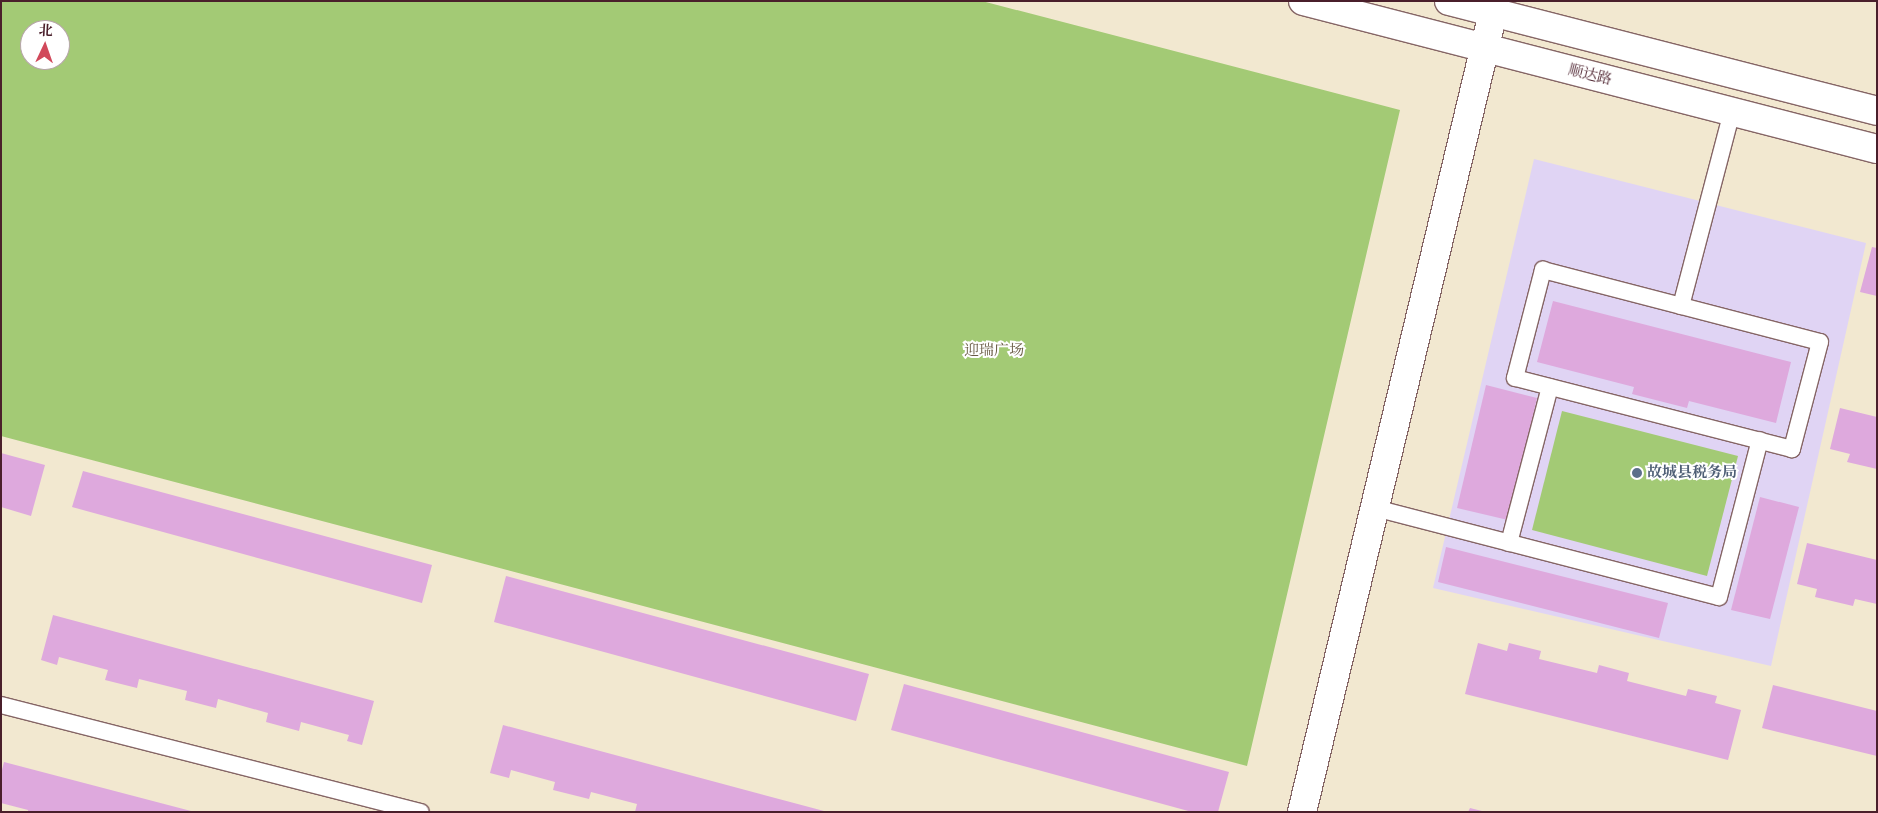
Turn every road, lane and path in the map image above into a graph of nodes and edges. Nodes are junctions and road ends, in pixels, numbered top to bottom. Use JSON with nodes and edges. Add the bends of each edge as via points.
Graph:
{"nodes":[{"id":1,"x":1303,"y":1,"type":"edge"},
{"id":2,"x":1449,"y":1,"type":"edge"},
{"id":3,"x":1493,"y":12,"type":"junction"},
{"id":4,"x":1484,"y":48,"type":"junction"},
{"id":5,"x":1877,"y":111,"type":"edge"},
{"id":6,"x":1732,"y":112,"type":"junction"},
{"id":7,"x":1877,"y":149,"type":"edge"},
{"id":8,"x":1681,"y":306,"type":"junction"},
{"id":9,"x":1550,"y":386,"type":"junction"},
{"id":10,"x":1760,"y":440,"type":"junction"},
{"id":11,"x":1374,"y":508,"type":"junction"},
{"id":12,"x":1510,"y":543,"type":"junction"},
{"id":13,"x":1,"y":706,"type":"edge"},
{"id":14,"x":374,"y":806,"type":"edge"},
{"id":15,"x":421,"y":812,"type":"edge"},
{"id":16,"x":1302,"y":812,"type":"edge"}],
"edges":[{"from":1,"to":4,"type":"main road","name":"顺达路"},
{"from":2,"to":3,"type":"main road"},
{"from":3,"to":4,"type":"main road"},
{"from":3,"to":5,"type":"main road"},
{"from":4,"to":6,"type":"main road","name":"顺达路"},
{"from":4,"to":11,"type":"main road"},
{"from":6,"to":7,"type":"main road","name":"顺达路"},
{"from":6,"to":8,"type":"lane"},
{"from":8,"to":9,"type":"lane","via":[[1543,270],[1515,378]]},
{"from":8,"to":10,"type":"lane","via":[[1820,342],[1792,449]]},
{"from":9,"to":10,"type":"lane"},
{"from":9,"to":12,"type":"lane"},
{"from":10,"to":12,"type":"lane","via":[[1719,596]]},
{"from":11,"to":12,"type":"lane"},
{"from":11,"to":16,"type":"main road"},
{"from":13,"to":14,"type":"lane"},
{"from":14,"to":15,"type":"lane"}]}
